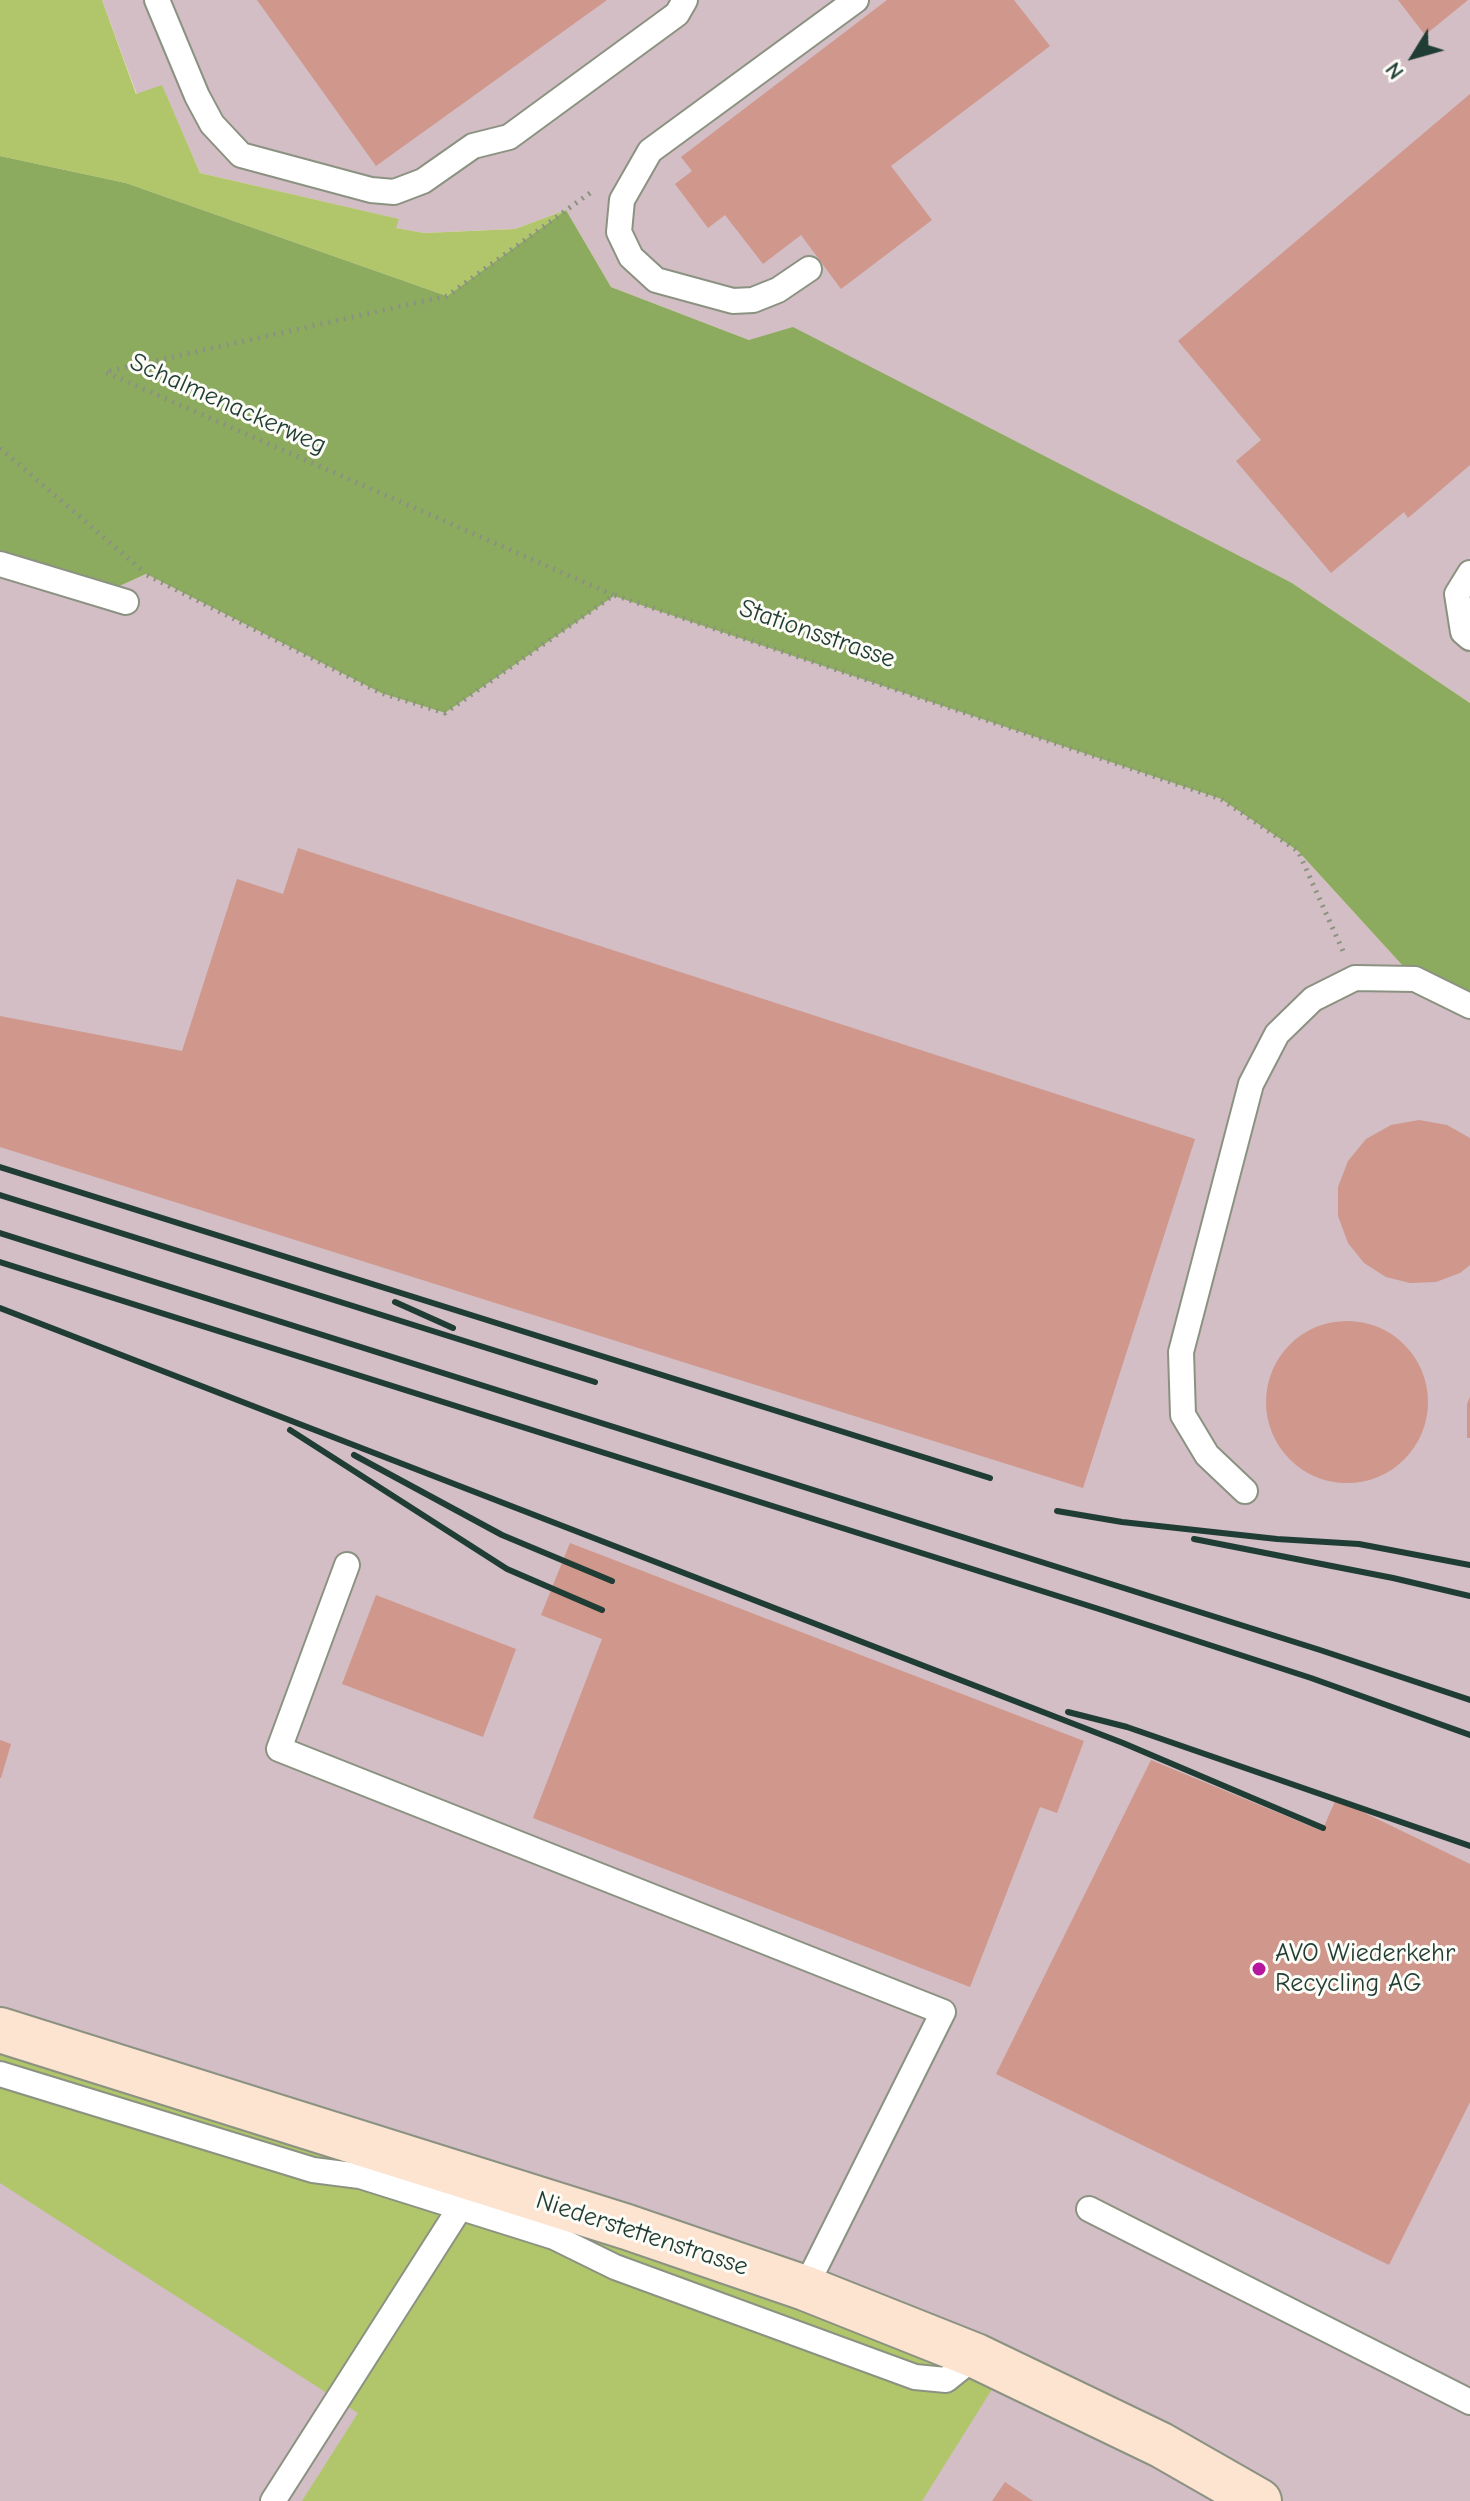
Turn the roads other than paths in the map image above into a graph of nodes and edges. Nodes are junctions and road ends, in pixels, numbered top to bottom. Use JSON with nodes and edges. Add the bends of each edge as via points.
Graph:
{"nodes":[{"id":1,"x":157,"y":0,"type":"edge"},
{"id":2,"x":685,"y":0,"type":"edge"},
{"id":3,"x":856,"y":0,"type":"edge"},
{"id":4,"x":809,"y":269,"type":"dead end"},
{"id":5,"x":0,"y":564,"type":"edge"},
{"id":6,"x":1470,"y":573,"type":"edge"},
{"id":7,"x":126,"y":602,"type":"dead end"},
{"id":8,"x":1470,"y":638,"type":"edge"},
{"id":9,"x":1470,"y":1006,"type":"edge"},
{"id":10,"x":1245,"y":1491,"type":"dead end"},
{"id":11,"x":347,"y":1565,"type":"dead end"},
{"id":12,"x":0,"y":2030,"type":"edge"},
{"id":13,"x":0,"y":2074,"type":"edge"},
{"id":14,"x":463,"y":2192,"type":"junction"},
{"id":15,"x":1089,"y":2209,"type":"dead end"},
{"id":16,"x":805,"y":2288,"type":"junction"},
{"id":17,"x":976,"y":2356,"type":"junction"},
{"id":18,"x":1470,"y":2402,"type":"edge"},
{"id":19,"x":273,"y":2501,"type":"edge"},
{"id":20,"x":1259,"y":2501,"type":"edge"}],
"edges":[{"from":1,"to":2,"type":"lane","via":[[212,124],[241,155],[394,192],[423,181],[473,146],[509,137],[677,14]]},
{"from":3,"to":4,"type":"lane","via":[[650,151],[622,200],[619,232],[631,257],[656,280],[733,301],[753,300]]},
{"from":5,"to":7,"type":"lane"},
{"from":6,"to":8,"type":"lane","via":[[1457,594],[1463,632]]},
{"from":9,"to":10,"type":"lane","via":[[1415,979],[1355,978],[1313,999],[1277,1034],[1251,1084],[1181,1352],[1183,1415],[1207,1455]]},
{"from":11,"to":16,"type":"lane","via":[[279,1749],[943,2012]]},
{"from":12,"to":14,"type":"street","name":"Niederstettenstrasse"},
{"from":13,"to":14,"type":"lane","via":[[313,2170]]},
{"from":14,"to":16,"type":"street","name":"Niederstettenstrasse","via":[[627,2227]]},
{"from":14,"to":17,"type":"lane","via":[[615,2267],[915,2377],[946,2380]]},
{"from":14,"to":19,"type":"lane"},
{"from":15,"to":18,"type":"lane"},
{"from":16,"to":17,"type":"street","name":"Niederstettenstrasse"},
{"from":17,"to":20,"type":"street","name":"Niederstettenstrasse","via":[[1161,2445]]}]}
